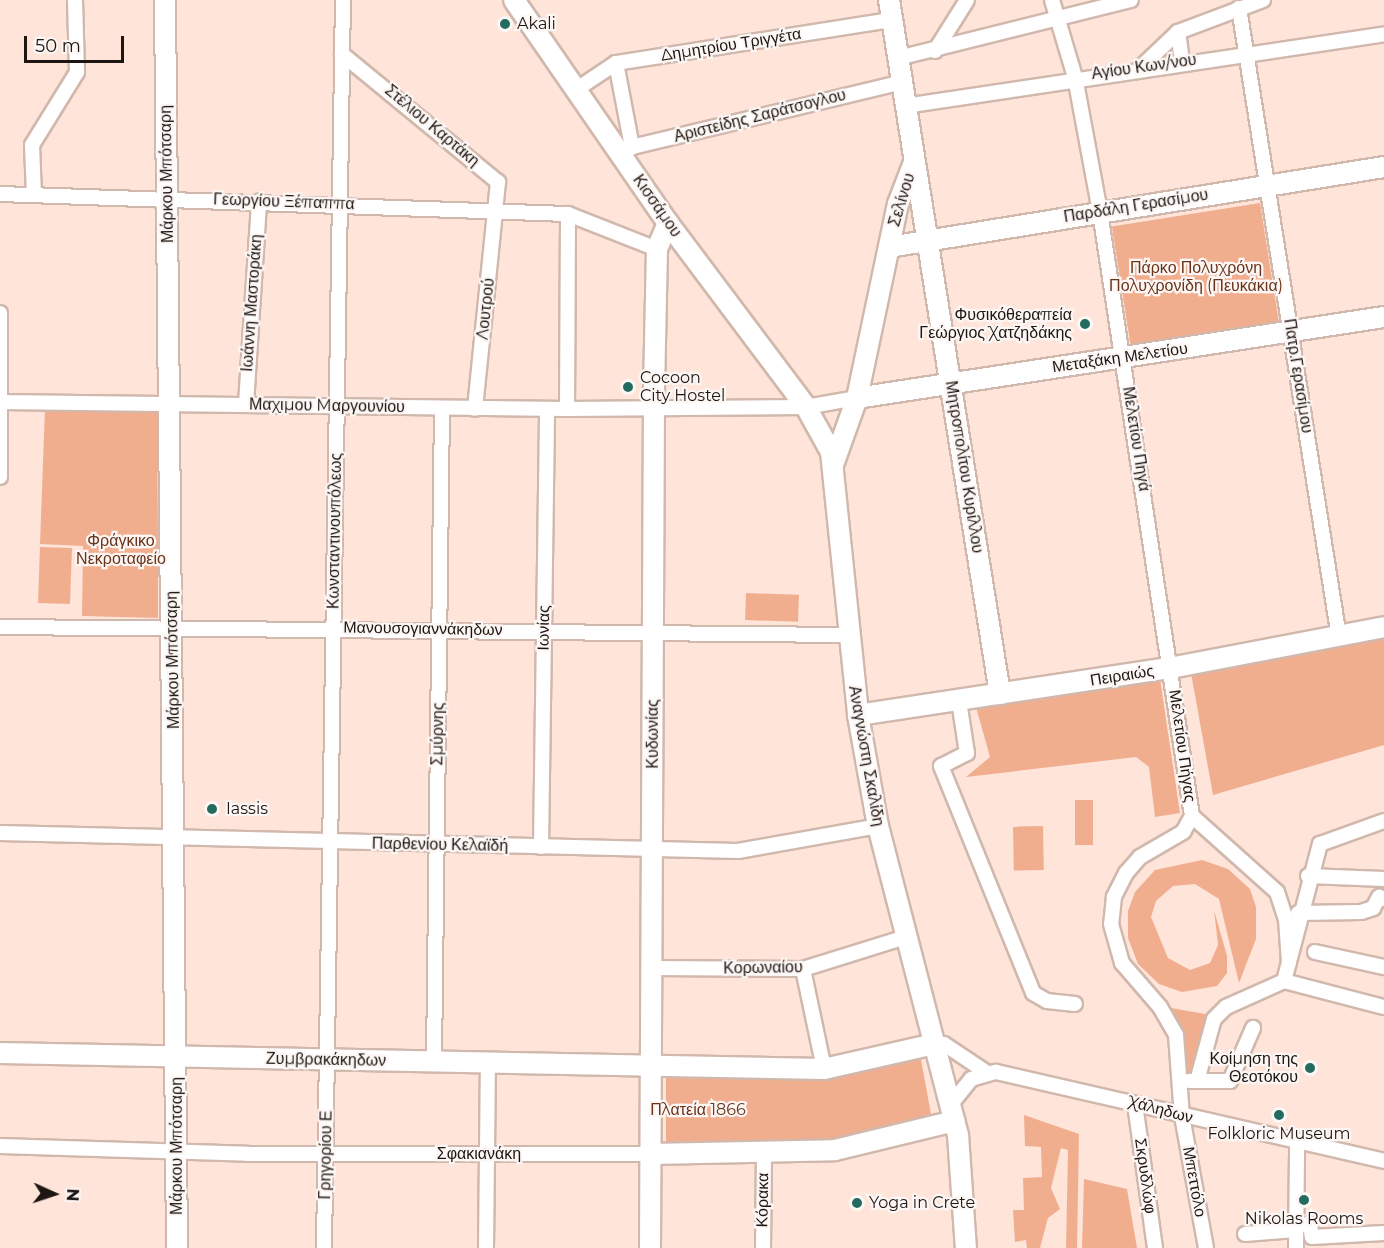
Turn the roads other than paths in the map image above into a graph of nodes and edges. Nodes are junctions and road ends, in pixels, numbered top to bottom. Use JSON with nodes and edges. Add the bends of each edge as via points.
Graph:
{"nodes":[{"id":1,"x":75,"y":0,"type":"edge"},
{"id":2,"x":165,"y":0,"type":"edge"},
{"id":3,"x":343,"y":0,"type":"edge"},
{"id":4,"x":514,"y":0,"type":"edge"},
{"id":5,"x":889,"y":0,"type":"edge"},
{"id":6,"x":967,"y":0,"type":"edge"},
{"id":7,"x":1052,"y":0,"type":"edge"},
{"id":8,"x":1131,"y":0,"type":"edge"},
{"id":9,"x":1263,"y":0,"type":"edge"},
{"id":10,"x":1239,"y":8,"type":"junction"},
{"id":11,"x":892,"y":20,"type":"junction"},
{"id":12,"x":1059,"y":21,"type":"junction"},
{"id":13,"x":1384,"y":34,"type":"edge"},
{"id":14,"x":1175,"y":37,"type":"junction"},
{"id":15,"x":935,"y":51,"type":"junction"},
{"id":16,"x":1247,"y":53,"type":"junction"},
{"id":17,"x":342,"y":54,"type":"junction"},
{"id":18,"x":898,"y":58,"type":"junction"},
{"id":19,"x":1182,"y":62,"type":"junction"},
{"id":20,"x":616,"y":63,"type":"junction"},
{"id":21,"x":1141,"y":67,"type":"junction"},
{"id":22,"x":1074,"y":77,"type":"junction"},
{"id":23,"x":902,"y":82,"type":"junction"},
{"id":24,"x":577,"y":89,"type":"junction"},
{"id":25,"x":905,"y":106,"type":"junction"},
{"id":26,"x":627,"y":151,"type":"junction"},
{"id":27,"x":914,"y":162,"type":"junction"},
{"id":28,"x":1384,"y":167,"type":"edge"},
{"id":29,"x":1268,"y":186,"type":"junction"},
{"id":30,"x":0,"y":194,"type":"edge"},
{"id":31,"x":34,"y":195,"type":"junction"},
{"id":32,"x":167,"y":198,"type":"junction"},
{"id":33,"x":259,"y":201,"type":"junction"},
{"id":34,"x":340,"y":204,"type":"junction"},
{"id":35,"x":496,"y":210,"type":"junction"},
{"id":36,"x":1100,"y":212,"type":"junction"},
{"id":37,"x":568,"y":214,"type":"junction"},
{"id":38,"x":668,"y":223,"type":"junction"},
{"id":39,"x":928,"y":239,"type":"junction"},
{"id":40,"x":889,"y":247,"type":"junction"},
{"id":41,"x":657,"y":249,"type":"junction"},
{"id":42,"x":0,"y":313,"type":"edge"},
{"id":43,"x":1384,"y":316,"type":"edge"},
{"id":44,"x":1291,"y":332,"type":"junction"},
{"id":45,"x":1124,"y":358,"type":"junction"},
{"id":46,"x":950,"y":382,"type":"junction"},
{"id":47,"x":857,"y":398,"type":"junction"},
{"id":48,"x":2,"y":402,"type":"edge"},
{"id":49,"x":170,"y":403,"type":"junction"},
{"id":50,"x":246,"y":404,"type":"junction"},
{"id":51,"x":337,"y":406,"type":"junction"},
{"id":52,"x":654,"y":407,"type":"junction"},
{"id":53,"x":806,"y":407,"type":"junction"},
{"id":54,"x":442,"y":409,"type":"junction"},
{"id":55,"x":475,"y":409,"type":"junction"},
{"id":56,"x":547,"y":409,"type":"junction"},
{"id":57,"x":567,"y":409,"type":"junction"},
{"id":58,"x":833,"y":465,"type":"junction"},
{"id":59,"x":0,"y":477,"type":"edge"},
{"id":60,"x":173,"y":626,"type":"junction"},
{"id":61,"x":0,"y":627,"type":"edge"},
{"id":62,"x":1384,"y":627,"type":"edge"},
{"id":63,"x":333,"y":628,"type":"junction"},
{"id":64,"x":440,"y":630,"type":"junction"},
{"id":65,"x":544,"y":631,"type":"junction"},
{"id":66,"x":653,"y":632,"type":"junction"},
{"id":67,"x":847,"y":635,"type":"junction"},
{"id":68,"x":1339,"y":637,"type":"junction"},
{"id":69,"x":1170,"y":668,"type":"junction"},
{"id":70,"x":1000,"y":694,"type":"junction"},
{"id":71,"x":959,"y":701,"type":"junction"},
{"id":72,"x":858,"y":715,"type":"junction"},
{"id":73,"x":1192,"y":816,"type":"junction"},
{"id":74,"x":1384,"y":821,"type":"edge"},
{"id":75,"x":878,"y":826,"type":"junction"},
{"id":76,"x":0,"y":833,"type":"edge"},
{"id":77,"x":175,"y":838,"type":"junction"},
{"id":78,"x":330,"y":843,"type":"junction"},
{"id":79,"x":437,"y":845,"type":"junction"},
{"id":80,"x":541,"y":847,"type":"junction"},
{"id":81,"x":653,"y":851,"type":"junction"},
{"id":82,"x":1308,"y":876,"type":"junction"},
{"id":83,"x":1377,"y":877,"type":"edge"},
{"id":84,"x":1382,"y":898,"type":"edge"},
{"id":85,"x":1298,"y":914,"type":"junction"},
{"id":86,"x":906,"y":937,"type":"junction"},
{"id":87,"x":1315,"y":952,"type":"dead end"},
{"id":88,"x":1289,"y":963,"type":"junction"},
{"id":89,"x":1384,"y":967,"type":"edge"},
{"id":90,"x":652,"y":968,"type":"junction"},
{"id":91,"x":803,"y":969,"type":"junction"},
{"id":92,"x":1284,"y":981,"type":"junction"},
{"id":93,"x":1075,"y":1004,"type":"dead end"},
{"id":94,"x":1384,"y":1007,"type":"edge"},
{"id":95,"x":1253,"y":1028,"type":"dead end"},
{"id":96,"x":934,"y":1044,"type":"junction"},
{"id":97,"x":0,"y":1053,"type":"edge"},
{"id":98,"x":176,"y":1057,"type":"junction"},
{"id":99,"x":434,"y":1060,"type":"junction"},
{"id":100,"x":488,"y":1061,"type":"junction"},
{"id":101,"x":327,"y":1062,"type":"junction"},
{"id":102,"x":652,"y":1066,"type":"junction"},
{"id":103,"x":824,"y":1069,"type":"junction"},
{"id":104,"x":986,"y":1072,"type":"junction"},
{"id":105,"x":1180,"y":1081,"type":"junction"},
{"id":106,"x":1197,"y":1081,"type":"junction"},
{"id":107,"x":1135,"y":1104,"type":"junction"},
{"id":108,"x":953,"y":1113,"type":"junction"},
{"id":109,"x":1182,"y":1116,"type":"junction"},
{"id":110,"x":1297,"y":1145,"type":"junction"},
{"id":111,"x":0,"y":1146,"type":"edge"},
{"id":112,"x":177,"y":1152,"type":"junction"},
{"id":113,"x":764,"y":1152,"type":"junction"},
{"id":114,"x":326,"y":1153,"type":"junction"},
{"id":115,"x":487,"y":1154,"type":"junction"},
{"id":116,"x":651,"y":1154,"type":"junction"},
{"id":117,"x":1384,"y":1161,"type":"edge"},
{"id":118,"x":1295,"y":1227,"type":"junction"},
{"id":119,"x":1384,"y":1233,"type":"edge"},
{"id":120,"x":1245,"y":1234,"type":"dead end"},
{"id":121,"x":177,"y":1248,"type":"edge"},
{"id":122,"x":324,"y":1248,"type":"edge"},
{"id":123,"x":486,"y":1248,"type":"edge"},
{"id":124,"x":650,"y":1248,"type":"edge"},
{"id":125,"x":763,"y":1248,"type":"edge"},
{"id":126,"x":966,"y":1248,"type":"edge"},
{"id":127,"x":1155,"y":1248,"type":"edge"},
{"id":128,"x":1206,"y":1248,"type":"edge"},
{"id":129,"x":1296,"y":1248,"type":"edge"}],
"edges":[{"from":1,"to":31,"type":"street","via":[[77,72],[32,145]]},
{"from":2,"to":32,"type":"main road","name":"Μάρκου Μπότσαρη"},
{"from":3,"to":17,"type":"street","name":"Κωνσταντινουπόλεως"},
{"from":4,"to":24,"type":"main road","name":"Κισσάμου"},
{"from":5,"to":11,"type":"main road","name":"Σελίνου"},
{"from":6,"to":15,"type":"street"},
{"from":7,"to":12,"type":"street","name":"Μελετίου Πηγά"},
{"from":8,"to":12,"type":"street"},
{"from":9,"to":10,"type":"street"},
{"from":10,"to":14,"type":"street"},
{"from":10,"to":16,"type":"street","name":"Πατρ.Γερασίμου"},
{"from":11,"to":18,"type":"main road","name":"Σελίνου"},
{"from":11,"to":20,"type":"street","name":"Δημητρίου Τριγγέτα"},
{"from":12,"to":15,"type":"street"},
{"from":12,"to":22,"type":"street","name":"Μελετίου Πηγά"},
{"from":13,"to":16,"type":"street","name":"Αγίου Κων/νου"},
{"from":14,"to":19,"type":"street"},
{"from":14,"to":21,"type":"street"},
{"from":15,"to":18,"type":"street"},
{"from":16,"to":19,"type":"street","name":"Αγίου Κων/νου"},
{"from":16,"to":29,"type":"street","name":"Πατρ.Γερασίμου"},
{"from":17,"to":34,"type":"street","name":"Κωνσταντινουπόλεως"},
{"from":17,"to":35,"type":"street","name":"Στέλιου Καρτάκη","via":[[498,182]]},
{"from":18,"to":23,"type":"main road","name":"Σελίνου"},
{"from":19,"to":21,"type":"street","name":"Αγίου Κων/νου"},
{"from":20,"to":24,"type":"street","name":"Δημητρίου Τριγγέτα"},
{"from":20,"to":26,"type":"street","name":"Κισσάμου"},
{"from":21,"to":22,"type":"street","name":"Αγίου Κων/νου"},
{"from":22,"to":25,"type":"street","name":"Αγίου Κων/νου"},
{"from":22,"to":36,"type":"street","name":"Μελετίου Πηγά"},
{"from":23,"to":25,"type":"main road","name":"Σελίνου"},
{"from":23,"to":26,"type":"street","name":"Αριστείδης Σαράτσογλου"},
{"from":24,"to":26,"type":"main road","name":"Κισσάμου"},
{"from":25,"to":27,"type":"main road","name":"Σελίνου"},
{"from":26,"to":38,"type":"main road","name":"Κισσάμου"},
{"from":27,"to":39,"type":"main road","name":"Μητροπολίτου Κυρίλλου"},
{"from":27,"to":40,"type":"main road","name":"Σελίνου"},
{"from":28,"to":29,"type":"main road","name":"Παρδάλη Γερασίμου"},
{"from":29,"to":36,"type":"main road","name":"Παρδάλη Γερασίμου"},
{"from":29,"to":44,"type":"street","name":"Πατρ.Γερασίμου"},
{"from":30,"to":31,"type":"street","name":"Γεωργίου Ξέπαππα"},
{"from":31,"to":32,"type":"street","name":"Γεωργίου Ξέπαππα"},
{"from":32,"to":33,"type":"street","name":"Γεωργίου Ξέπαππα"},
{"from":32,"to":49,"type":"main road","name":"Μάρκου Μπότσαρη"},
{"from":33,"to":34,"type":"street","name":"Γεωργίου Ξέπαππα"},
{"from":33,"to":50,"type":"street","name":"Ιωάννη Μαστοράκη"},
{"from":34,"to":35,"type":"street","name":"Γεωργίου Ξέπαππα"},
{"from":34,"to":51,"type":"street","name":"Κωνσταντινουπόλεως"},
{"from":35,"to":37,"type":"street","name":"Γεωργίου Ξέπαππα"},
{"from":35,"to":55,"type":"street","name":"Λουτρού"},
{"from":36,"to":39,"type":"main road","name":"Παρδάλη Γερασίμου"},
{"from":36,"to":45,"type":"street","name":"Μελετίου Πηγά"},
{"from":37,"to":41,"type":"street"},
{"from":37,"to":57,"type":"street"},
{"from":38,"to":41,"type":"main road","name":"Κυδωνίας"},
{"from":38,"to":53,"type":"main road","name":"Κισσάμου"},
{"from":39,"to":40,"type":"main road","name":"Παρδάλη Γερασίμου"},
{"from":39,"to":46,"type":"main road","name":"Μητροπολίτου Κυρίλλου"},
{"from":40,"to":47,"type":"main road","name":"Σελίνου"},
{"from":41,"to":52,"type":"main road","name":"Κυδωνίας"},
{"from":42,"to":48,"type":"street"},
{"from":43,"to":44,"type":"main road","name":"Μεταξάκη Μελετίου"},
{"from":44,"to":45,"type":"main road","name":"Μεταξάκη Μελετίου"},
{"from":44,"to":68,"type":"street","name":"Πατρ.Γερασίμου"},
{"from":45,"to":46,"type":"main road","name":"Μεταξάκη Μελετίου"},
{"from":45,"to":69,"type":"street","name":"Μελετίου Πηγά"},
{"from":46,"to":47,"type":"main road","name":"Μεταξάκη Μελετίου"},
{"from":46,"to":70,"type":"main road","name":"Μητροπολίτου Κυρίλλου"},
{"from":47,"to":53,"type":"street","name":"Μαχιμου Mαργουνίου"},
{"from":47,"to":58,"type":"main road","name":"Σελίνου"},
{"from":48,"to":49,"type":"street","name":"Μαχιμου Mαργουνίου"},
{"from":48,"to":59,"type":"street"},
{"from":49,"to":50,"type":"street","name":"Μαχιμου Mαργουνίου"},
{"from":49,"to":60,"type":"main road","name":"Μάρκου Μπότσαρη"},
{"from":50,"to":51,"type":"street","name":"Μαχιμου Mαργουνίου"},
{"from":51,"to":54,"type":"street","name":"Μαχιμου Mαργουνίου"},
{"from":51,"to":63,"type":"street","name":"Κωνσταντινουπόλεως"},
{"from":52,"to":53,"type":"street","name":"Μαχιμου Mαργουνίου"},
{"from":52,"to":57,"type":"street","name":"Μαχιμου Mαργουνίου"},
{"from":52,"to":66,"type":"main road","name":"Κυδωνίας"},
{"from":53,"to":58,"type":"main road","name":"Αναγνώστη Σκαλίδη"},
{"from":54,"to":55,"type":"street","name":"Μαχιμου Mαργουνίου"},
{"from":54,"to":64,"type":"street","name":"Σμύρνης"},
{"from":55,"to":56,"type":"street","name":"Μαχιμου Mαργουνίου"},
{"from":56,"to":57,"type":"street","name":"Μαχιμου Mαργουνίου"},
{"from":56,"to":65,"type":"street","name":"Ιωνίας"},
{"from":58,"to":67,"type":"main road","name":"Αναγνώστη Σκαλίδη"},
{"from":60,"to":61,"type":"street","name":"Μανουσογιαννάκηδων"},
{"from":60,"to":63,"type":"street","name":"Μανουσογιαννάκηδων"},
{"from":60,"to":77,"type":"main road","name":"Μάρκου Μπότσαρη"},
{"from":62,"to":68,"type":"main road","name":"Πειραιώς"},
{"from":63,"to":64,"type":"street","name":"Μανουσογιαννάκηδων"},
{"from":63,"to":78,"type":"street","name":"Κωνσταντινουπόλεως"},
{"from":64,"to":65,"type":"street","name":"Μανουσογιαννάκηδων"},
{"from":64,"to":79,"type":"street","name":"Σμύρνης"},
{"from":65,"to":66,"type":"street","name":"Μανουσογιαννάκηδων"},
{"from":65,"to":80,"type":"street","name":"Ιωνίας"},
{"from":66,"to":67,"type":"street","name":"Μανουσογιαννάκηδων"},
{"from":66,"to":81,"type":"main road","name":"Κυδωνίας"},
{"from":67,"to":72,"type":"main road","name":"Αναγνώστη Σκαλίδη"},
{"from":68,"to":69,"type":"main road","name":"Πειραιώς"},
{"from":69,"to":70,"type":"main road","name":"Πειραιώς"},
{"from":69,"to":73,"type":"street","name":"Μελετίου Πήγας"},
{"from":70,"to":71,"type":"main road","name":"Πειραιώς"},
{"from":71,"to":72,"type":"main road","name":"Πειραιώς"},
{"from":71,"to":93,"type":"street","via":[[967,753],[941,766],[1033,993],[1047,1001]]},
{"from":72,"to":75,"type":"main road","name":"Αναγνώστη Σκαλίδη"},
{"from":73,"to":88,"type":"street","name":"Μελετίου Πήγας","via":[[1277,892],[1286,919]]},
{"from":73,"to":105,"type":"street","name":"Μπεττόλο","via":[[1183,832],[1130,867],[1116,890],[1111,917],[1122,963],[1175,1032]]},
{"from":74,"to":82,"type":"street","via":[[1320,843]]},
{"from":75,"to":81,"type":"street","name":"Παρθενίου Κελαϊδή","via":[[738,851]]},
{"from":75,"to":86,"type":"main road","name":"Αναγνώστη Σκαλίδη"},
{"from":76,"to":77,"type":"street","name":"Παρθενίου Κελαϊδή"},
{"from":77,"to":78,"type":"street","name":"Παρθενίου Κελαϊδή"},
{"from":77,"to":98,"type":"main road","name":"Μάρκου Μπότσαρη"},
{"from":78,"to":79,"type":"street","name":"Παρθενίου Κελαϊδή"},
{"from":78,"to":101,"type":"street","name":"Κωνσταντινουπόλεως"},
{"from":79,"to":80,"type":"street","name":"Παρθενίου Κελαϊδή"},
{"from":79,"to":99,"type":"street","name":"Σμύρνης"},
{"from":80,"to":81,"type":"street","name":"Παρθενίου Κελαϊδή"},
{"from":81,"to":90,"type":"main road","name":"Κυδωνίας"},
{"from":82,"to":83,"type":"street"},
{"from":82,"to":85,"type":"street"},
{"from":83,"to":84,"type":"street"},
{"from":84,"to":85,"type":"street","via":[[1373,908],[1361,912]]},
{"from":85,"to":88,"type":"street"},
{"from":86,"to":91,"type":"street","name":"Κορωναίου"},
{"from":86,"to":96,"type":"main road","name":"Αναγνώστη Σκαλίδη"},
{"from":87,"to":89,"type":"street"},
{"from":88,"to":92,"type":"street"},
{"from":90,"to":91,"type":"street","name":"Κορωναίου"},
{"from":90,"to":102,"type":"main road","name":"Κυδωνίας"},
{"from":91,"to":103,"type":"street"},
{"from":92,"to":94,"type":"street"},
{"from":92,"to":106,"type":"street","via":[[1226,1007],[1215,1019]]},
{"from":95,"to":106,"type":"street","via":[[1230,1081]]},
{"from":96,"to":103,"type":"main road","name":"Ζυμβρακάκηδων"},
{"from":96,"to":104,"type":"street","via":[[944,1044]]},
{"from":96,"to":108,"type":"main road","name":"Αναγνώστη Σκαλίδη"},
{"from":97,"to":98,"type":"main road","name":"Ζυμβρακάκηδων"},
{"from":98,"to":101,"type":"main road","name":"Ζυμβρακάκηδων"},
{"from":98,"to":112,"type":"main road","name":"Μάρκου Μπότσαρη"},
{"from":99,"to":100,"type":"main road","name":"Ζυμβρακάκηδων"},
{"from":99,"to":101,"type":"main road","name":"Ζυμβρακάκηδων"},
{"from":100,"to":102,"type":"main road","name":"Ζυμβρακάκηδων"},
{"from":100,"to":115,"type":"street"},
{"from":101,"to":114,"type":"street","name":"Γρηγορίου Ε"},
{"from":102,"to":103,"type":"main road","name":"Ζυμβρακάκηδων"},
{"from":102,"to":116,"type":"main road","name":"Κυδωνίας"},
{"from":104,"to":107,"type":"street","name":"Χάληδων","via":[[1077,1087]]},
{"from":104,"to":108,"type":"street","via":[[971,1079]]},
{"from":105,"to":106,"type":"street"},
{"from":105,"to":109,"type":"street","name":"Μπεττόλο"},
{"from":107,"to":109,"type":"street","name":"Χάληδων"},
{"from":107,"to":127,"type":"street","name":"Σκρυδλώφ"},
{"from":108,"to":113,"type":"main road","name":"Σφακιανάκη","via":[[835,1150]]},
{"from":108,"to":126,"type":"main road","name":"Αναγνώστη Σκαλίδη"},
{"from":109,"to":110,"type":"street","name":"Χάληδων"},
{"from":109,"to":128,"type":"street","name":"Μπεττόλο"},
{"from":110,"to":117,"type":"street","name":"Χάληδων"},
{"from":110,"to":118,"type":"street"},
{"from":111,"to":112,"type":"street","name":"Σφακιανάκη"},
{"from":112,"to":114,"type":"street","name":"Σφακιανάκη"},
{"from":112,"to":121,"type":"main road","name":"Μάρκου Μπότσαρη"},
{"from":113,"to":116,"type":"main road","name":"Σφακιανάκη"},
{"from":113,"to":125,"type":"street","name":"Κόρακα"},
{"from":114,"to":115,"type":"street","name":"Σφακιανάκη"},
{"from":114,"to":122,"type":"street","name":"Γρηγορίου Ε"},
{"from":115,"to":116,"type":"street","name":"Σφακιανάκη"},
{"from":115,"to":123,"type":"street"},
{"from":116,"to":124,"type":"main road","name":"Κυδωνίας"},
{"from":118,"to":119,"type":"street","via":[[1310,1225],[1312,1237]]},
{"from":118,"to":120,"type":"street"},
{"from":118,"to":129,"type":"street"}]}
